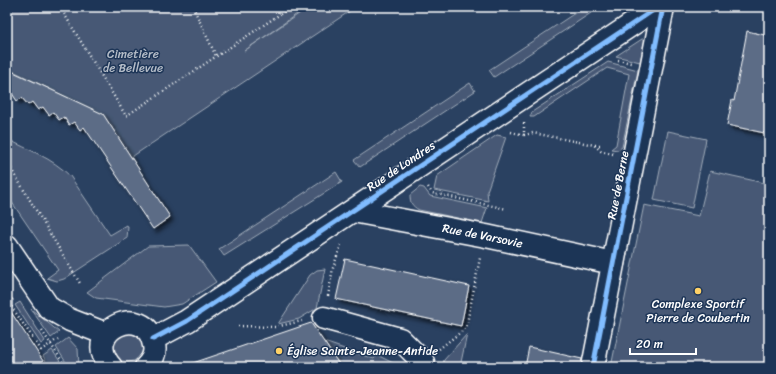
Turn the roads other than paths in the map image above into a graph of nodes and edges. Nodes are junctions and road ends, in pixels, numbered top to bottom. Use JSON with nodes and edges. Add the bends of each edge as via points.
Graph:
{"nodes":[{"id":1,"x":658,"y":7,"type":"edge"},
{"id":2,"x":663,"y":7,"type":"edge"},
{"id":3,"x":353,"y":211,"type":"junction"},
{"id":4,"x":7,"y":246,"type":"edge"},
{"id":5,"x":613,"y":263,"type":"junction"},
{"id":6,"x":324,"y":318,"type":"road end"},
{"id":7,"x":106,"y":334,"type":"junction"},
{"id":8,"x":153,"y":338,"type":"junction"},
{"id":9,"x":424,"y":364,"type":"edge"},
{"id":10,"x":149,"y":366,"type":"edge"},
{"id":11,"x":111,"y":367,"type":"edge"},
{"id":12,"x":593,"y":367,"type":"edge"}],
"edges":[{"from":1,"to":3,"type":"street","name":"Rue de Londres"},
{"from":2,"to":5,"type":"street","name":"Rue de Berne"},
{"from":3,"to":5,"type":"street","name":"Rue de Varsovie"},
{"from":3,"to":8,"type":"street","name":"Rue de Londres","via":[[187,321]]},
{"from":4,"to":7,"type":"street","via":[[49,308],[70,320]]},
{"from":5,"to":12,"type":"street","name":"Rue de Berne"},
{"from":6,"to":9,"type":"street","via":[[400,339]]},
{"from":7,"to":8,"type":"street","via":[[120,323],[136,322]]},
{"from":7,"to":11,"type":"street","via":[[103,355]]},
{"from":8,"to":10,"type":"street","via":[[154,352]]}]}
